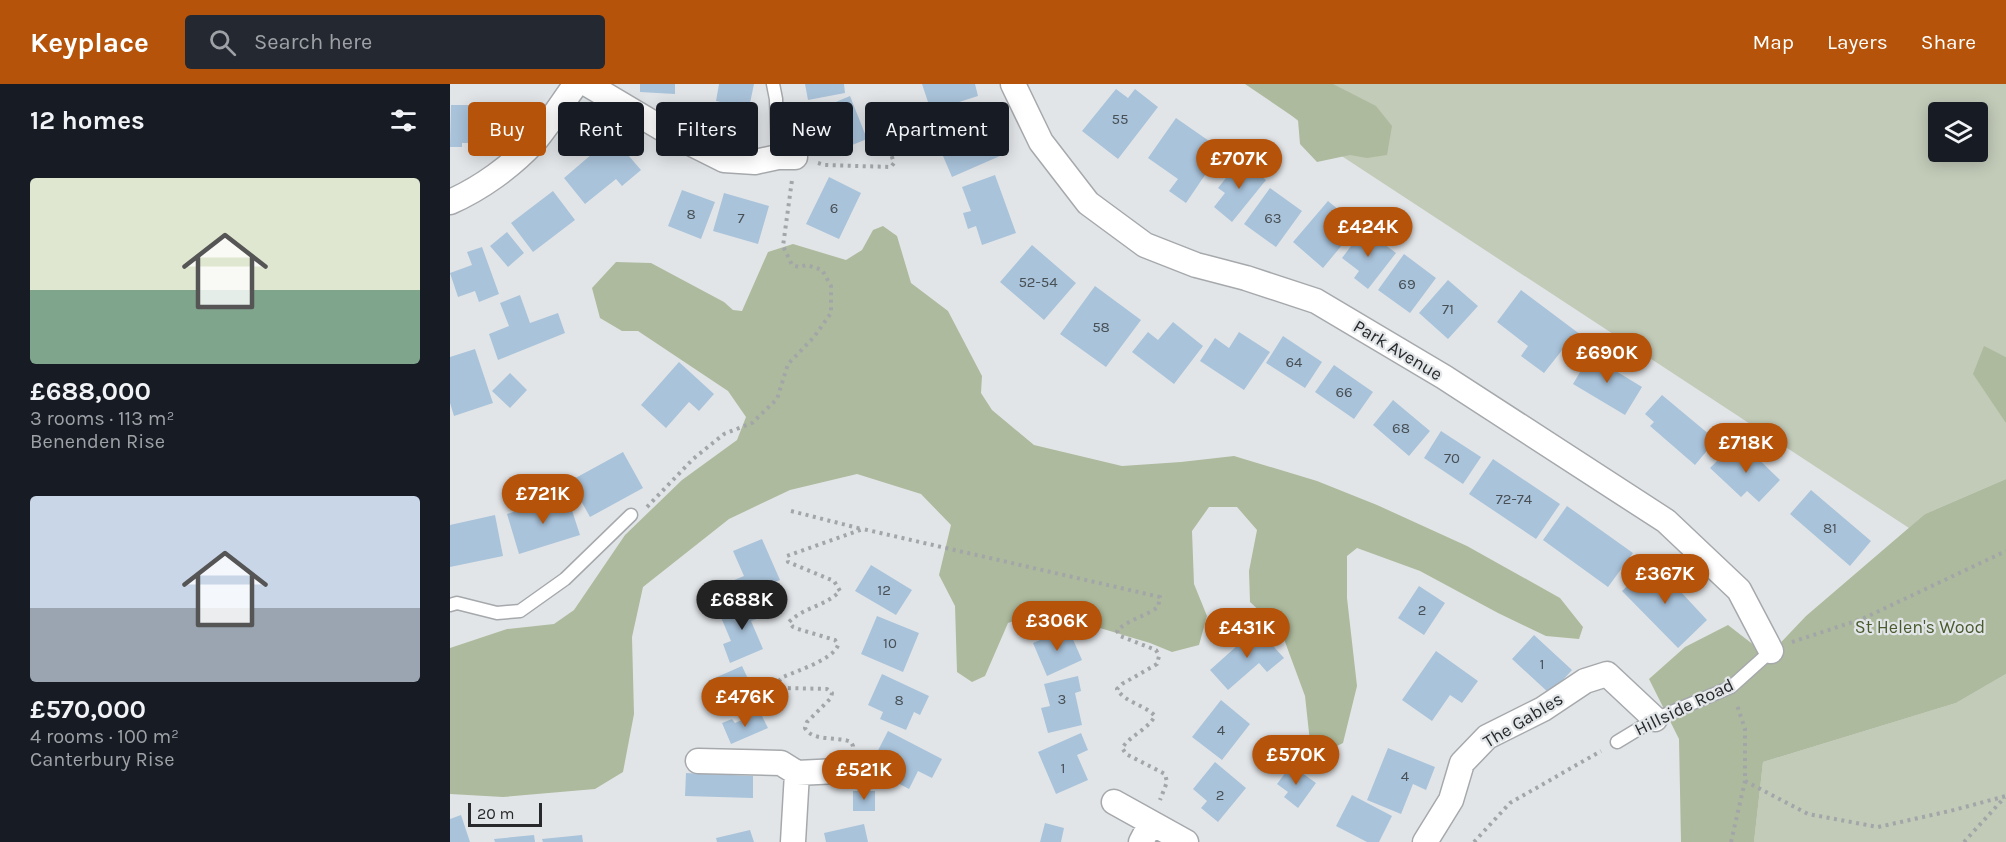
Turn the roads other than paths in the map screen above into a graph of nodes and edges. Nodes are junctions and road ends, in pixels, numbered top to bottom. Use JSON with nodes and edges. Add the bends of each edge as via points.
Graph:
{"nodes":[{"id":1,"x":576,"y":84,"type":"edge"},
{"id":2,"x":586,"y":84,"type":"edge"},
{"id":3,"x":773,"y":84,"type":"edge"},
{"id":4,"x":783,"y":84,"type":"edge"},
{"id":5,"x":1016,"y":91,"type":"edge"},
{"id":6,"x":776,"y":99,"type":"junction"},
{"id":7,"x":786,"y":157,"type":"joint"},
{"id":8,"x":450,"y":202,"type":"edge"},
{"id":9,"x":631,"y":515,"type":"road end"},
{"id":10,"x":450,"y":605,"type":"edge"},
{"id":11,"x":1772,"y":651,"type":"joint"},
{"id":12,"x":1655,"y":719,"type":"junction"},
{"id":13,"x":1617,"y":742,"type":"road end"},
{"id":14,"x":698,"y":761,"type":"dead end"},
{"id":15,"x":838,"y":771,"type":"road end"},
{"id":16,"x":797,"y":773,"type":"junction"},
{"id":17,"x":1114,"y":801,"type":"dead end"},
{"id":18,"x":1146,"y":832,"type":"edge"},
{"id":19,"x":793,"y":842,"type":"edge"},
{"id":20,"x":1186,"y":842,"type":"edge"},
{"id":21,"x":1425,"y":842,"type":"edge"}],
"edges":[{"from":1,"to":8,"type":"street","via":[[534,142],[501,171]]},
{"from":2,"to":7,"type":"street","via":[[724,160],[755,162]]},
{"from":3,"to":6,"type":"lane"},
{"from":4,"to":6,"type":"lane"},
{"from":5,"to":11,"type":"street","name":"Park Avenue","via":[[1041,142],[1088,202],[1145,245],[1196,265],[1316,301],[1444,377],[1648,509],[1666,521],[1739,590]]},
{"from":6,"to":7,"type":"lane"},
{"from":9,"to":10,"type":"lane","via":[[565,579],[520,611],[497,613],[457,603]]},
{"from":11,"to":12,"type":"lane","name":"Hillside Road","via":[[1731,687]]},
{"from":12,"to":13,"type":"lane","name":"Hillside Road"},
{"from":12,"to":21,"type":"street","name":"The Gables","via":[[1606,674],[1585,681],[1543,709],[1487,737],[1462,763],[1451,800]]},
{"from":14,"to":16,"type":"street","via":[[781,763]]},
{"from":15,"to":16,"type":"street"},
{"from":16,"to":19,"type":"street"},
{"from":17,"to":18,"type":"street"},
{"from":18,"to":20,"type":"street"}]}
